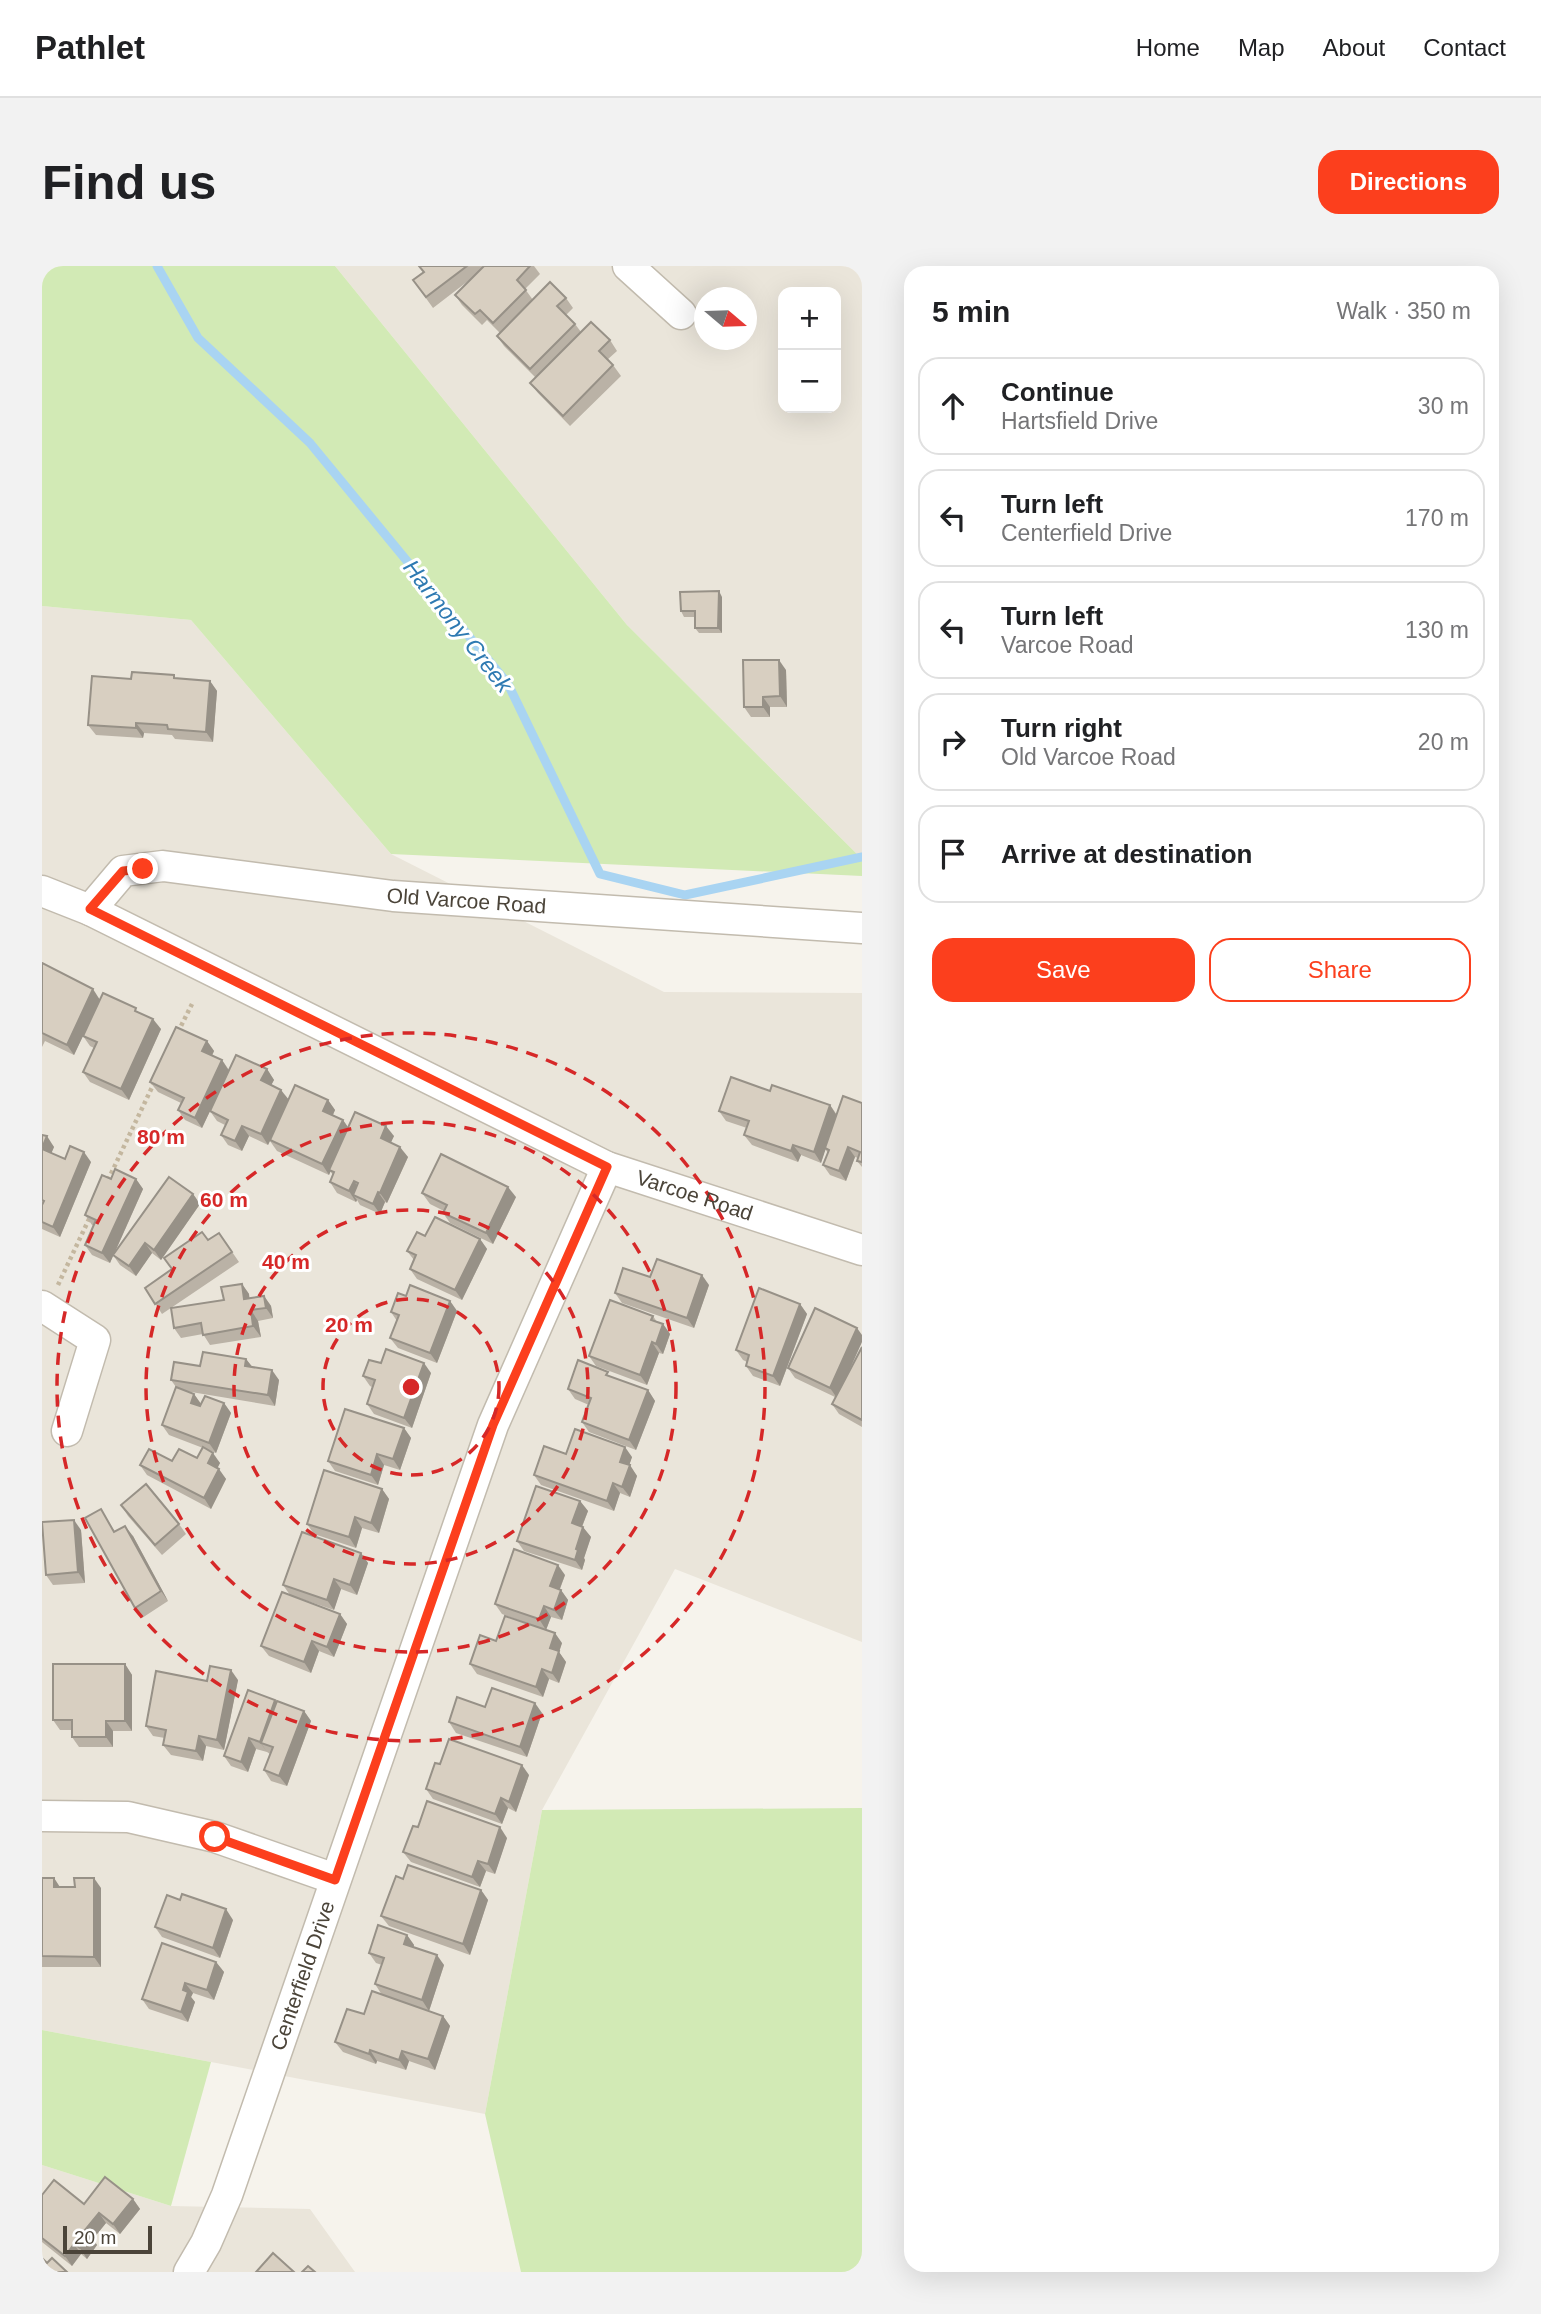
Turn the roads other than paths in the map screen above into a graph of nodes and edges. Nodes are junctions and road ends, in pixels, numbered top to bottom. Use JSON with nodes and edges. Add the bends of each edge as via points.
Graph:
{"nodes":[{"id":1,"x":628,"y":266,"type":"edge"},
{"id":2,"x":681,"y":314,"type":"dead end"},
{"id":3,"x":42,"y":891,"type":"edge"},
{"id":4,"x":90,"y":909,"type":"junction"},
{"id":5,"x":862,"y":928,"type":"edge"},
{"id":6,"x":607,"y":1167,"type":"junction"},
{"id":7,"x":862,"y":1250,"type":"edge"},
{"id":8,"x":45,"y":1307,"type":"edge"},
{"id":9,"x":67,"y":1431,"type":"dead end"},
{"id":10,"x":42,"y":1816,"type":"edge"},
{"id":11,"x":335,"y":1880,"type":"junction"},
{"id":12,"x":189,"y":2272,"type":"edge"}],
"edges":[{"from":1,"to":2,"type":"street"},
{"from":3,"to":4,"type":"street","name":"Varcoe Road"},
{"from":4,"to":5,"type":"street","name":"Old Varcoe Road","via":[[123,871],[163,866],[393,896]]},
{"from":4,"to":6,"type":"street","name":"Varcoe Road"},
{"from":6,"to":7,"type":"street","name":"Varcoe Road"},
{"from":6,"to":11,"type":"street","name":"Centerfield Drive","via":[[493,1425]]},
{"from":8,"to":9,"type":"street","via":[[95,1340]]},
{"from":10,"to":11,"type":"street","via":[[128,1816],[215,1837]]},
{"from":11,"to":12,"type":"street","name":"Centerfield Drive","via":[[227,2195]]}]}
